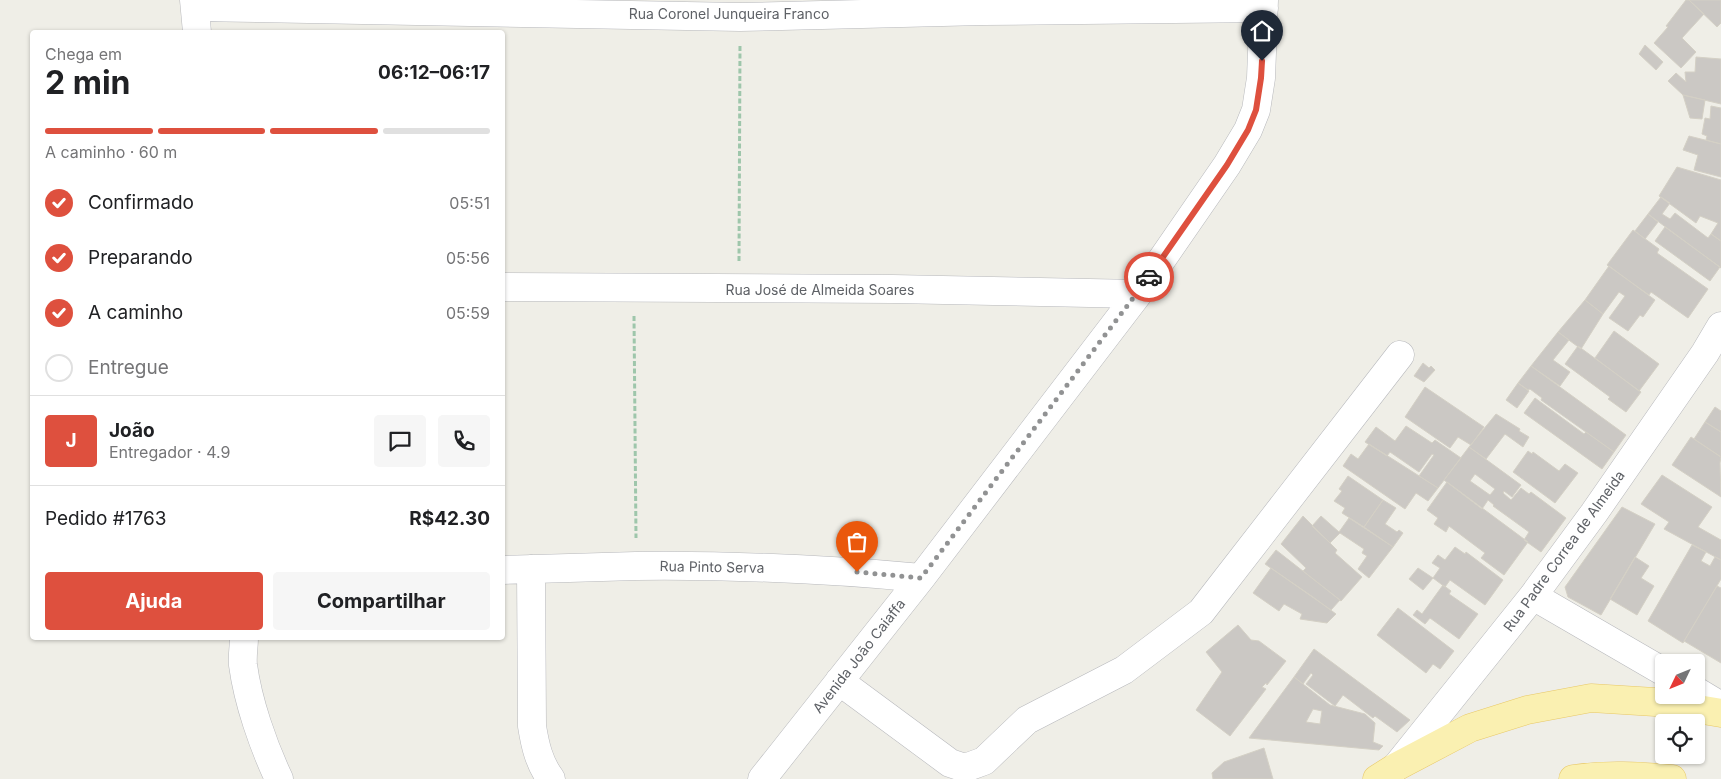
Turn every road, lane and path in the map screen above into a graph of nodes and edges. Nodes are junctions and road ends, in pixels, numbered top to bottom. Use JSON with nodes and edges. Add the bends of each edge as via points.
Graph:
{"nodes":[{"id":1,"x":1264,"y":4,"type":"edge"},
{"id":2,"x":778,"y":8,"type":"edge"},
{"id":3,"x":195,"y":13,"type":"edge"},
{"id":4,"x":740,"y":17,"type":"junction"},
{"id":5,"x":505,"y":287,"type":"edge"},
{"id":6,"x":632,"y":288,"type":"junction"},
{"id":7,"x":743,"y":290,"type":"junction"},
{"id":8,"x":1138,"y":294,"type":"junction"},
{"id":9,"x":1721,"y":326,"type":"edge"},
{"id":10,"x":1400,"y":354,"type":"dead end"},
{"id":11,"x":637,"y":566,"type":"junction"},
{"id":12,"x":531,"y":569,"type":"junction"},
{"id":13,"x":505,"y":570,"type":"edge"},
{"id":14,"x":921,"y":578,"type":"junction"},
{"id":15,"x":1533,"y":596,"type":"junction"},
{"id":16,"x":244,"y":640,"type":"edge"},
{"id":17,"x":1655,"y":667,"type":"edge"},
{"id":18,"x":840,"y":681,"type":"junction"},
{"id":19,"x":1705,"y":696,"type":"edge"},
{"id":20,"x":1721,"y":706,"type":"edge"},
{"id":21,"x":1721,"y":713,"type":"edge"},
{"id":22,"x":1387,"y":773,"type":"edge"},
{"id":23,"x":279,"y":779,"type":"edge"},
{"id":24,"x":551,"y":779,"type":"edge"},
{"id":25,"x":762,"y":779,"type":"edge"},
{"id":26,"x":1573,"y":779,"type":"edge"},
{"id":27,"x":1672,"y":779,"type":"edge"}],
"edges":[{"from":1,"to":2,"type":"street","name":"Rua Coronel Junqueira Franco"},
{"from":1,"to":8,"type":"street","name":"Avenida João Caiaffa","via":[[1261,78],[1256,110],[1248,130]]},
{"from":2,"to":4,"type":"street","name":"Rua Coronel Junqueira Franco"},
{"from":3,"to":4,"type":"street","name":"Rua Coronel Junqueira Franco"},
{"from":4,"to":7,"type":"path","via":[[739,270]]},
{"from":5,"to":6,"type":"street","name":"Rua José de Almeida Soares"},
{"from":6,"to":7,"type":"street","name":"Rua José de Almeida Soares"},
{"from":6,"to":11,"type":"path"},
{"from":7,"to":8,"type":"street","name":"Rua José de Almeida Soares","via":[[894,289]]},
{"from":8,"to":14,"type":"street","name":"Avenida João Caiaffa"},
{"from":9,"to":15,"type":"street","name":"Rua Padre Correa de Almeida","via":[[1600,505]]},
{"from":10,"to":18,"type":"street","via":[[1202,612],[1124,670],[1027,720],[984,761],[965,768],[950,763]]},
{"from":11,"to":12,"type":"street","name":"Rua Pinto Serva"},
{"from":11,"to":14,"type":"street","name":"Rua Pinto Serva","via":[[841,570]]},
{"from":12,"to":13,"type":"street","name":"Rua Pinto Serva"},
{"from":12,"to":24,"type":"street","via":[[532,726],[543,768]]},
{"from":14,"to":18,"type":"street","name":"Avenida João Caiaffa"},
{"from":15,"to":17,"type":"street"},
{"from":15,"to":22,"type":"street","name":"Rua Padre Correa de Almeida"},
{"from":16,"to":23,"type":"street","via":[[243,664],[262,742]]},
{"from":18,"to":25,"type":"street","name":"Avenida João Caiaffa"},
{"from":19,"to":20,"type":"street"},
{"from":21,"to":22,"type":"main road","via":[[1655,702],[1591,698],[1527,710],[1470,728]]},
{"from":26,"to":27,"type":"main road","via":[[1620,775]]}]}
